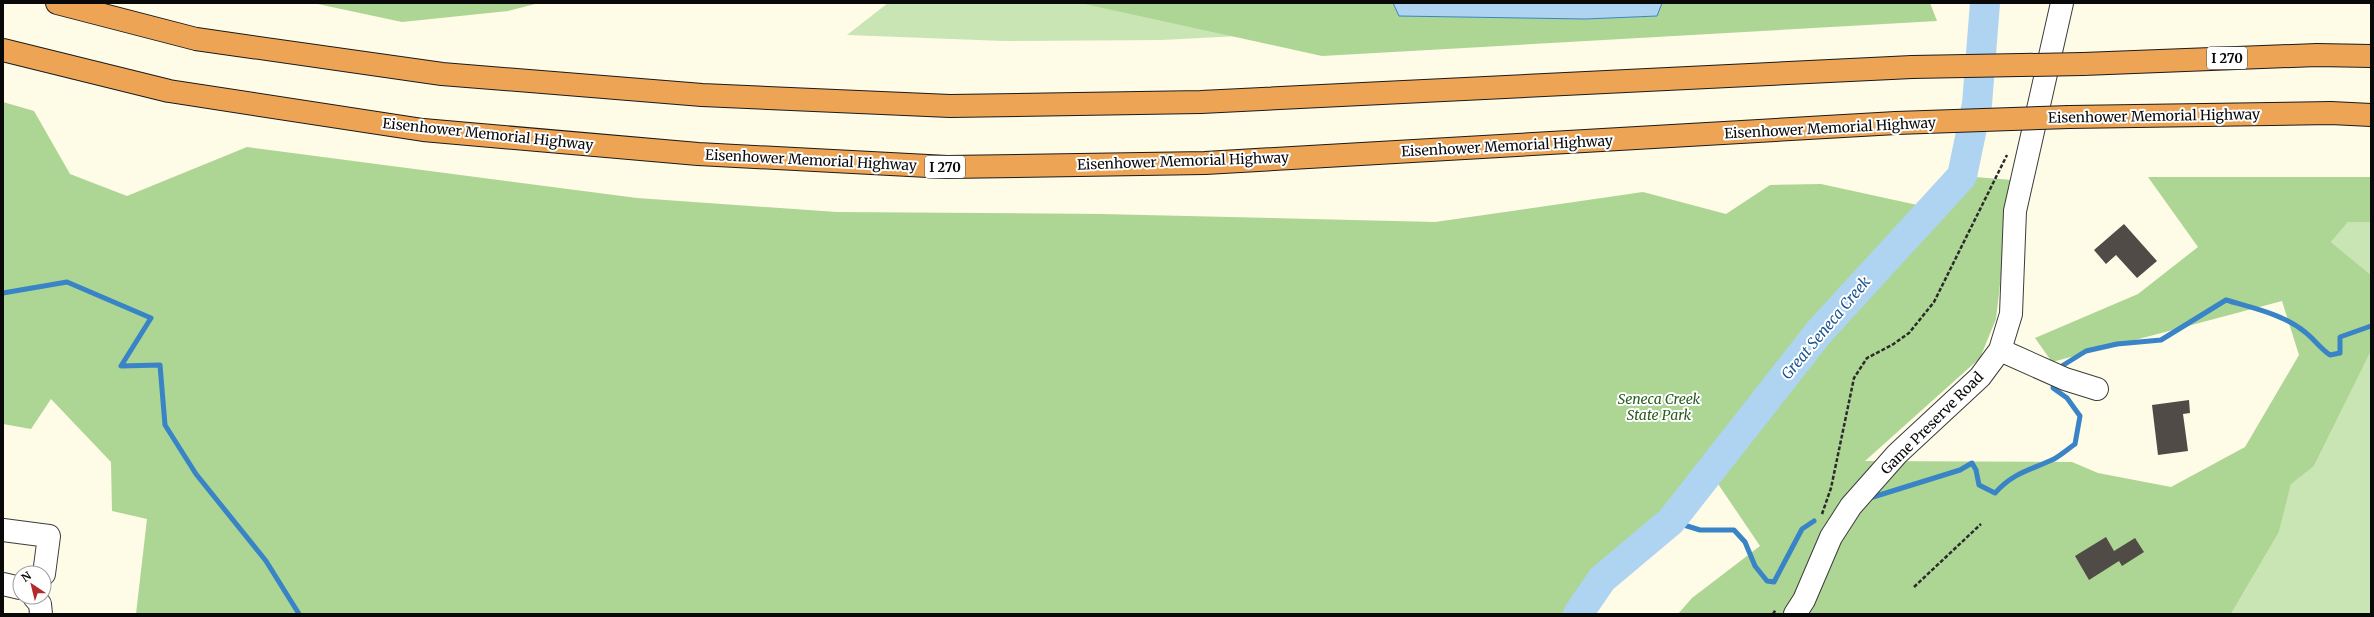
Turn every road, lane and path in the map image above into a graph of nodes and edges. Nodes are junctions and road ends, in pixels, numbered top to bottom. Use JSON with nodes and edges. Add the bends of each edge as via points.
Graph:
{"nodes":[{"id":1,"x":58,"y":3,"type":"edge"},
{"id":2,"x":2062,"y":3,"type":"edge"},
{"id":3,"x":3,"y":50,"type":"edge"},
{"id":4,"x":2371,"y":56,"type":"edge"},
{"id":5,"x":2371,"y":115,"type":"edge"},
{"id":6,"x":2009,"y":150,"type":"dead end"},
{"id":7,"x":2000,"y":350,"type":"junction"},
{"id":8,"x":2098,"y":389,"type":"dead end"},
{"id":9,"x":1819,"y":521,"type":"dead end"},
{"id":10,"x":1981,"y":524,"type":"dead end"},
{"id":11,"x":3,"y":530,"type":"edge"},
{"id":12,"x":45,"y":565,"type":"edge"},
{"id":13,"x":1914,"y":587,"type":"dead end"},
{"id":14,"x":1786,"y":609,"type":"edge"},
{"id":15,"x":1772,"y":614,"type":"edge"}],
"edges":[{"from":1,"to":4,"type":"highway","number":"I 270","bridge":true,"via":[[196,39],[442,74],[702,95],[950,106],[1201,102],[1912,67],[2083,64],[2317,54]]},
{"from":2,"to":7,"type":"street","name":"Game Preserve Road","via":[[2015,211],[2011,314]]},
{"from":3,"to":5,"type":"highway","name":"Eisenhower Memorial Highway","number":"I 270","bridge":true,"via":[[169,91],[423,130],[698,154],[947,167],[1205,163],[1896,123],[2068,117],[2331,113]]},
{"from":6,"to":9,"type":"path","via":[[1934,302],[1909,333],[1867,358],[1854,378],[1831,488]]},
{"from":7,"to":8,"type":"street","via":[[2065,379]]},
{"from":7,"to":14,"type":"street","name":"Game Preserve Road","via":[[1980,377],[1897,454],[1851,506],[1831,538],[1804,600]]},
{"from":10,"to":13,"type":"path"},
{"from":11,"to":12,"type":"street","via":[[49,536]]},
{"from":14,"to":15,"type":"path"}]}
